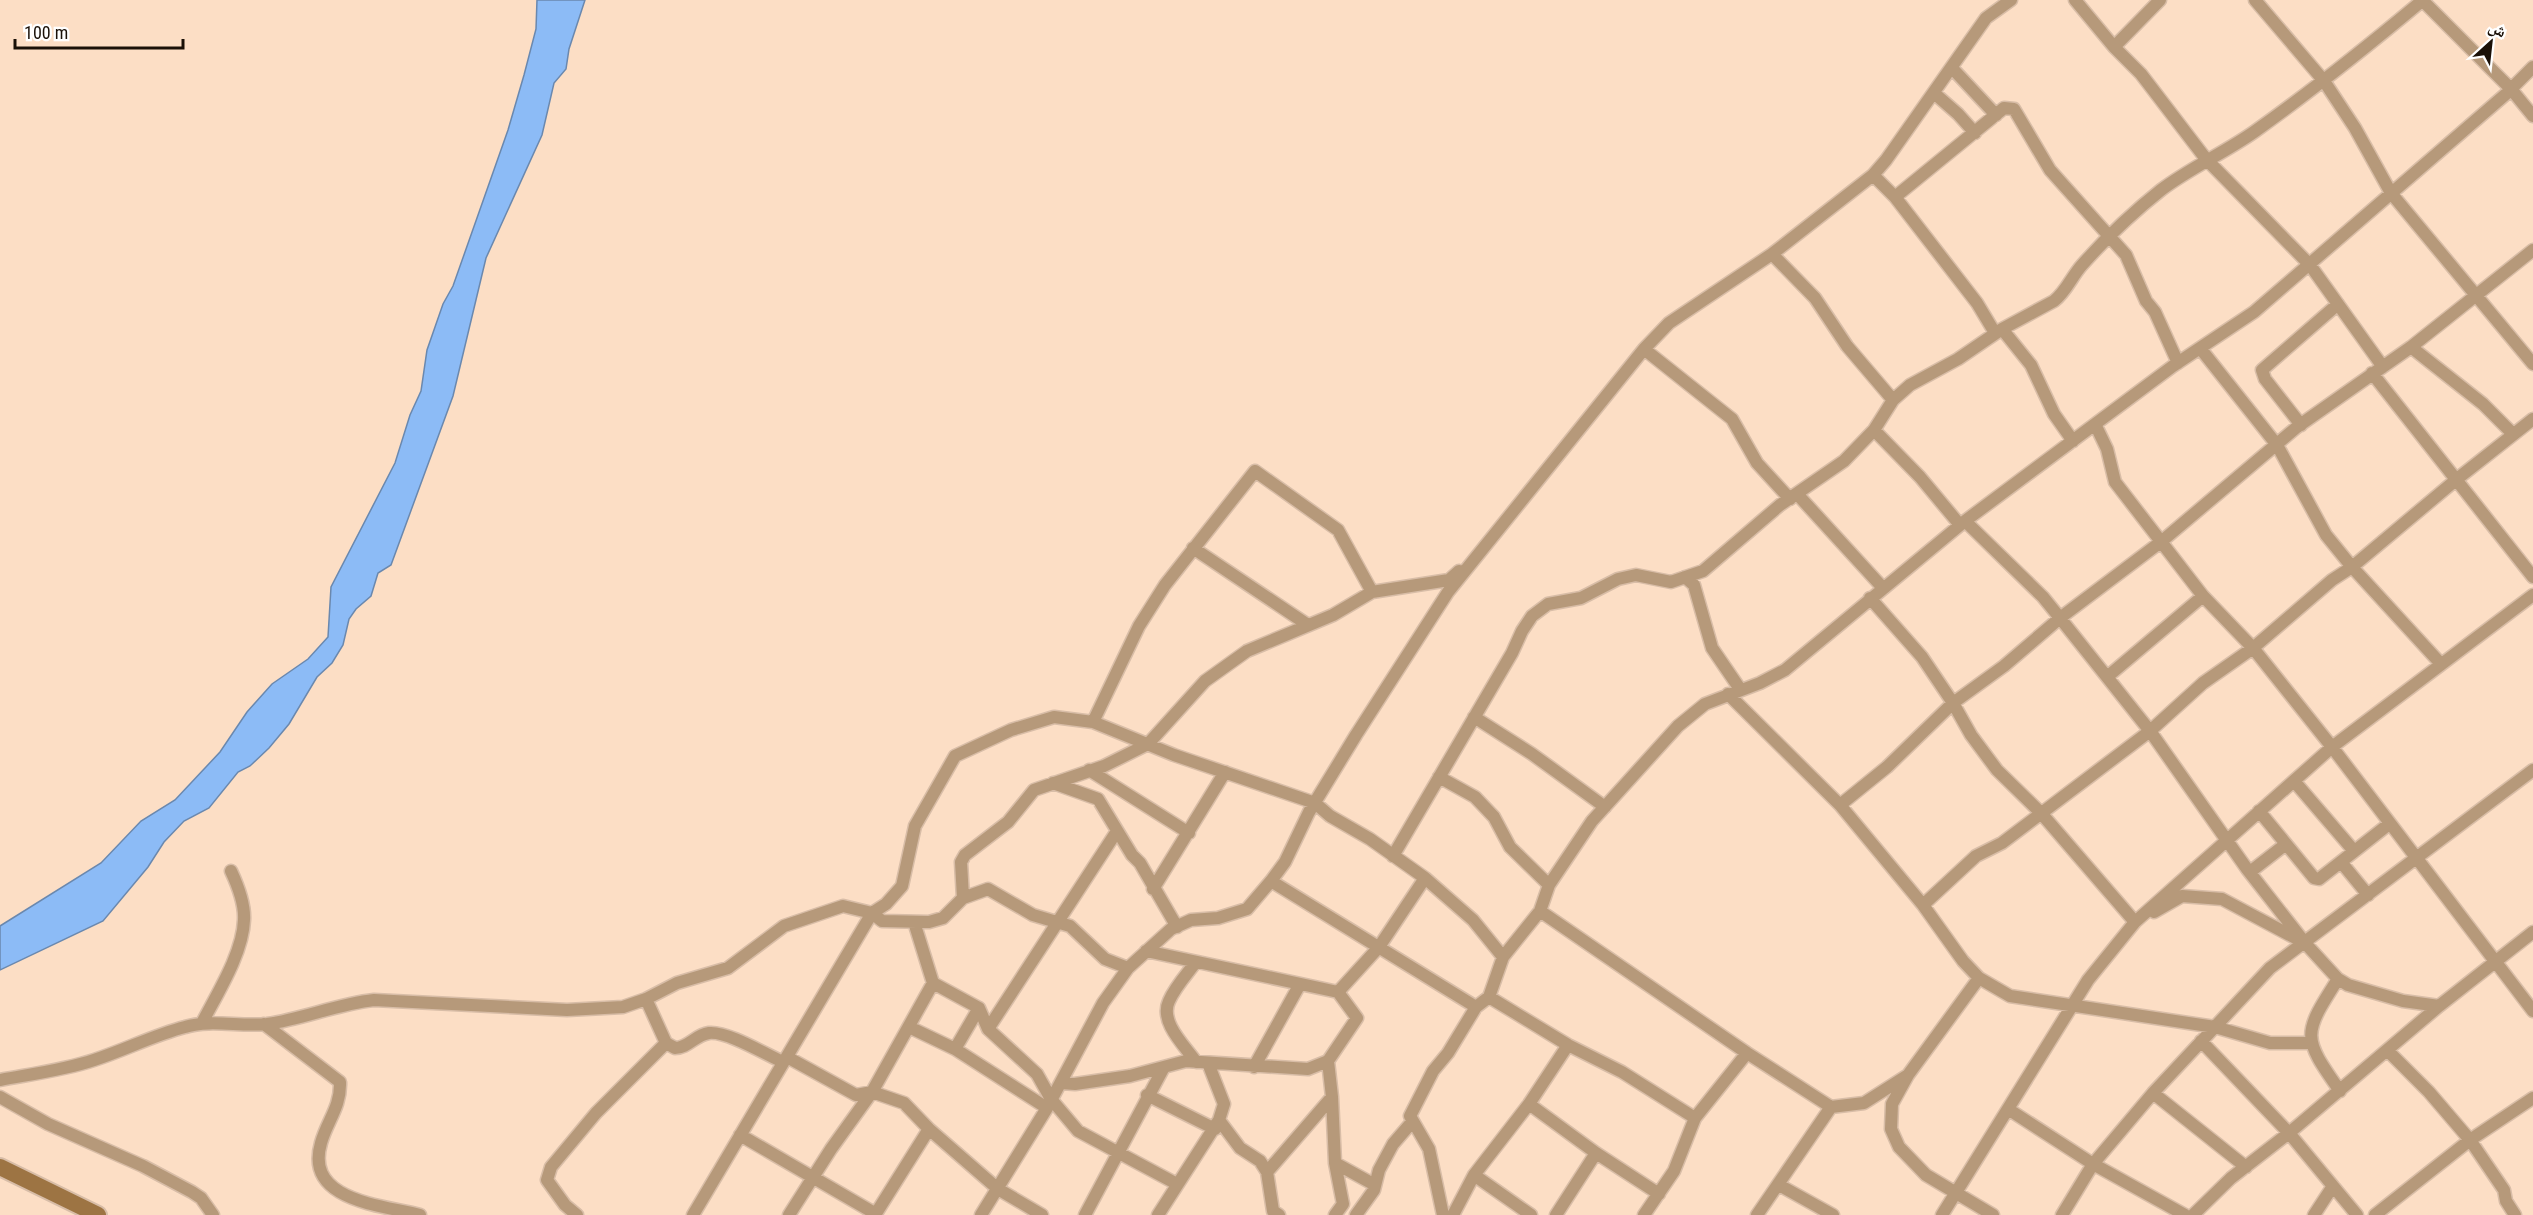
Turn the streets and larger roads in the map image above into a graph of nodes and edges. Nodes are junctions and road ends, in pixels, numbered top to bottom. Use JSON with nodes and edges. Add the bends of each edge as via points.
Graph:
{"nodes":[{"id":1,"x":2011,"y":0,"type":"edge"},
{"id":2,"x":2075,"y":0,"type":"edge"},
{"id":3,"x":2160,"y":0,"type":"edge"},
{"id":4,"x":2255,"y":0,"type":"edge"},
{"id":5,"x":2422,"y":0,"type":"edge"},
{"id":6,"x":2114,"y":47,"type":"junction"},
{"id":7,"x":2533,"y":67,"type":"edge"},
{"id":8,"x":1952,"y":68,"type":"junction"},
{"id":9,"x":2325,"y":81,"type":"junction"},
{"id":10,"x":2511,"y":89,"type":"junction"},
{"id":11,"x":1934,"y":93,"type":"junction"},
{"id":12,"x":1996,"y":115,"type":"junction"},
{"id":13,"x":2533,"y":117,"type":"edge"},
{"id":14,"x":1975,"y":133,"type":"junction"},
{"id":15,"x":2206,"y":159,"type":"junction"},
{"id":16,"x":1873,"y":175,"type":"junction"},
{"id":17,"x":2391,"y":193,"type":"junction"},
{"id":18,"x":1895,"y":197,"type":"junction"},
{"id":19,"x":2109,"y":235,"type":"junction"},
{"id":20,"x":2533,"y":250,"type":"edge"},
{"id":21,"x":1772,"y":254,"type":"junction"},
{"id":22,"x":2310,"y":265,"type":"junction"},
{"id":23,"x":2478,"y":296,"type":"junction"},
{"id":24,"x":2338,"y":304,"type":"junction"},
{"id":25,"x":1998,"y":331,"type":"junction"},
{"id":26,"x":2411,"y":347,"type":"junction"},
{"id":27,"x":2200,"y":348,"type":"junction"},
{"id":28,"x":1644,"y":349,"type":"junction"},
{"id":29,"x":2178,"y":363,"type":"junction"},
{"id":30,"x":2533,"y":364,"type":"edge"},
{"id":31,"x":2377,"y":370,"type":"junction"},
{"id":32,"x":1893,"y":400,"type":"junction"},
{"id":33,"x":2533,"y":419,"type":"edge"},
{"id":34,"x":2095,"y":424,"type":"junction"},
{"id":35,"x":2301,"y":425,"type":"junction"},
{"id":36,"x":1874,"y":430,"type":"junction"},
{"id":37,"x":2513,"y":434,"type":"junction"},
{"id":38,"x":2073,"y":441,"type":"junction"},
{"id":39,"x":2277,"y":445,"type":"junction"},
{"id":40,"x":2457,"y":479,"type":"junction"},
{"id":41,"x":1794,"y":497,"type":"junction"},
{"id":42,"x":1963,"y":523,"type":"junction"},
{"id":43,"x":2162,"y":541,"type":"junction"},
{"id":44,"x":1193,"y":548,"type":"junction"},
{"id":45,"x":1476,"y":556,"type":"junction"},
{"id":46,"x":2352,"y":567,"type":"junction"},
{"id":47,"x":1685,"y":577,"type":"junction"},
{"id":48,"x":2533,"y":577,"type":"edge"},
{"id":49,"x":1882,"y":588,"type":"junction"},
{"id":50,"x":1372,"y":592,"type":"junction"},
{"id":51,"x":2533,"y":595,"type":"edge"},
{"id":52,"x":2203,"y":596,"type":"junction"},
{"id":53,"x":1870,"y":597,"type":"junction"},
{"id":54,"x":2060,"y":618,"type":"junction"},
{"id":55,"x":1308,"y":626,"type":"junction"},
{"id":56,"x":2253,"y":648,"type":"junction"},
{"id":57,"x":2441,"y":664,"type":"junction"},
{"id":58,"x":2107,"y":677,"type":"junction"},
{"id":59,"x":1734,"y":692,"type":"junction"},
{"id":60,"x":1953,"y":703,"type":"junction"},
{"id":61,"x":1474,"y":717,"type":"junction"},
{"id":62,"x":1093,"y":722,"type":"junction"},
{"id":63,"x":2150,"y":731,"type":"junction"},
{"id":64,"x":1148,"y":744,"type":"junction"},
{"id":65,"x":2332,"y":747,"type":"junction"},
{"id":66,"x":1089,"y":770,"type":"junction"},
{"id":67,"x":2533,"y":770,"type":"edge"},
{"id":68,"x":1225,"y":772,"type":"junction"},
{"id":69,"x":1439,"y":777,"type":"junction"},
{"id":70,"x":2294,"y":781,"type":"junction"},
{"id":71,"x":1053,"y":783,"type":"junction"},
{"id":72,"x":1315,"y":803,"type":"junction"},
{"id":73,"x":1840,"y":805,"type":"junction"},
{"id":74,"x":1605,"y":807,"type":"junction"},
{"id":75,"x":2259,"y":811,"type":"junction"},
{"id":76,"x":2041,"y":813,"type":"junction"},
{"id":77,"x":2390,"y":824,"type":"junction"},
{"id":78,"x":1117,"y":831,"type":"junction"},
{"id":79,"x":1189,"y":833,"type":"junction"},
{"id":80,"x":2227,"y":840,"type":"junction"},
{"id":81,"x":2286,"y":844,"type":"junction"},
{"id":82,"x":2354,"y":851,"type":"junction"},
{"id":83,"x":1393,"y":856,"type":"junction"},
{"id":84,"x":2416,"y":859,"type":"junction"},
{"id":85,"x":2341,"y":862,"type":"junction"},
{"id":86,"x":231,"y":871,"type":"dead end"},
{"id":87,"x":2250,"y":872,"type":"junction"},
{"id":88,"x":1425,"y":878,"type":"junction"},
{"id":89,"x":1271,"y":881,"type":"junction"},
{"id":90,"x":1549,"y":885,"type":"junction"},
{"id":91,"x":1153,"y":889,"type":"junction"},
{"id":92,"x":2368,"y":896,"type":"junction"},
{"id":93,"x":963,"y":898,"type":"junction"},
{"id":94,"x":1923,"y":905,"type":"junction"},
{"id":95,"x":1540,"y":911,"type":"junction"},
{"id":96,"x":872,"y":913,"type":"junction"},
{"id":97,"x":1059,"y":921,"type":"junction"},
{"id":98,"x":914,"y":922,"type":"junction"},
{"id":99,"x":2135,"y":922,"type":"junction"},
{"id":100,"x":1177,"y":927,"type":"junction"},
{"id":101,"x":2533,"y":932,"type":"edge"},
{"id":102,"x":2305,"y":943,"type":"junction"},
{"id":103,"x":1379,"y":947,"type":"junction"},
{"id":104,"x":1146,"y":951,"type":"junction"},
{"id":105,"x":1503,"y":957,"type":"junction"},
{"id":106,"x":1196,"y":962,"type":"junction"},
{"id":107,"x":2496,"y":962,"type":"junction"},
{"id":108,"x":1128,"y":968,"type":"junction"},
{"id":109,"x":1979,"y":978,"type":"junction"},
{"id":110,"x":2338,"y":979,"type":"junction"},
{"id":111,"x":933,"y":983,"type":"junction"},
{"id":112,"x":1300,"y":984,"type":"junction"},
{"id":113,"x":1338,"y":992,"type":"junction"},
{"id":114,"x":1489,"y":997,"type":"junction"},
{"id":115,"x":646,"y":999,"type":"junction"},
{"id":116,"x":2073,"y":1005,"type":"junction"},
{"id":117,"x":2439,"y":1006,"type":"junction"},
{"id":118,"x":1476,"y":1007,"type":"junction"},
{"id":119,"x":979,"y":1008,"type":"junction"},
{"id":120,"x":2533,"y":1010,"type":"edge"},
{"id":121,"x":202,"y":1023,"type":"junction"},
{"id":122,"x":264,"y":1024,"type":"junction"},
{"id":123,"x":909,"y":1027,"type":"junction"},
{"id":124,"x":2215,"y":1027,"type":"junction"},
{"id":125,"x":988,"y":1029,"type":"junction"},
{"id":126,"x":2201,"y":1041,"type":"junction"},
{"id":127,"x":666,"y":1042,"type":"junction"},
{"id":128,"x":2311,"y":1043,"type":"junction"},
{"id":129,"x":1568,"y":1046,"type":"junction"},
{"id":130,"x":955,"y":1049,"type":"junction"},
{"id":131,"x":2388,"y":1051,"type":"junction"},
{"id":132,"x":1747,"y":1053,"type":"junction"},
{"id":133,"x":785,"y":1060,"type":"junction"},
{"id":134,"x":1328,"y":1061,"type":"junction"},
{"id":135,"x":1202,"y":1063,"type":"junction"},
{"id":136,"x":1254,"y":1067,"type":"junction"},
{"id":137,"x":1163,"y":1068,"type":"junction"},
{"id":138,"x":1908,"y":1075,"type":"junction"},
{"id":139,"x":0,"y":1080,"type":"edge"},
{"id":140,"x":1061,"y":1083,"type":"junction"},
{"id":141,"x":2340,"y":1091,"type":"junction"},
{"id":142,"x":872,"y":1092,"type":"junction"},
{"id":143,"x":2153,"y":1093,"type":"junction"},
{"id":144,"x":1147,"y":1095,"type":"junction"},
{"id":145,"x":0,"y":1097,"type":"edge"},
{"id":146,"x":1332,"y":1097,"type":"junction"},
{"id":147,"x":2533,"y":1098,"type":"edge"},
{"id":148,"x":1049,"y":1104,"type":"junction"},
{"id":149,"x":1528,"y":1104,"type":"junction"},
{"id":150,"x":1831,"y":1107,"type":"junction"},
{"id":151,"x":2008,"y":1108,"type":"junction"},
{"id":152,"x":1695,"y":1118,"type":"junction"},
{"id":153,"x":1412,"y":1122,"type":"junction"},
{"id":154,"x":1217,"y":1124,"type":"junction"},
{"id":155,"x":929,"y":1130,"type":"junction"},
{"id":156,"x":2289,"y":1133,"type":"junction"},
{"id":157,"x":740,"y":1135,"type":"junction"},
{"id":158,"x":2470,"y":1140,"type":"junction"},
{"id":159,"x":1117,"y":1154,"type":"junction"},
{"id":160,"x":1596,"y":1154,"type":"junction"},
{"id":161,"x":1335,"y":1163,"type":"junction"},
{"id":162,"x":2093,"y":1164,"type":"junction"},
{"id":163,"x":0,"y":1167,"type":"edge"},
{"id":164,"x":2246,"y":1167,"type":"junction"},
{"id":165,"x":1268,"y":1172,"type":"junction"},
{"id":166,"x":1474,"y":1175,"type":"junction"},
{"id":167,"x":813,"y":1177,"type":"junction"},
{"id":168,"x":1177,"y":1184,"type":"junction"},
{"id":169,"x":1375,"y":1185,"type":"junction"},
{"id":170,"x":1779,"y":1185,"type":"junction"},
{"id":171,"x":2333,"y":1186,"type":"junction"},
{"id":172,"x":998,"y":1189,"type":"junction"},
{"id":173,"x":1956,"y":1193,"type":"junction"},
{"id":174,"x":1659,"y":1194,"type":"junction"},
{"id":175,"x":1343,"y":1203,"type":"junction"},
{"id":176,"x":77,"y":1209,"type":"edge"},
{"id":177,"x":400,"y":1212,"type":"edge"},
{"id":178,"x":1274,"y":1214,"type":"edge"},
{"id":179,"x":1356,"y":1214,"type":"edge"},
{"id":180,"x":98,"y":1215,"type":"edge"},
{"id":181,"x":213,"y":1215,"type":"edge"},
{"id":182,"x":420,"y":1215,"type":"edge"},
{"id":183,"x":577,"y":1215,"type":"edge"},
{"id":184,"x":693,"y":1215,"type":"edge"},
{"id":185,"x":789,"y":1215,"type":"edge"},
{"id":186,"x":875,"y":1215,"type":"edge"},
{"id":187,"x":981,"y":1215,"type":"edge"},
{"id":188,"x":1042,"y":1215,"type":"edge"},
{"id":189,"x":1085,"y":1215,"type":"edge"},
{"id":190,"x":1158,"y":1215,"type":"edge"},
{"id":191,"x":1335,"y":1215,"type":"edge"},
{"id":192,"x":1443,"y":1215,"type":"edge"},
{"id":193,"x":1453,"y":1215,"type":"edge"},
{"id":194,"x":1531,"y":1215,"type":"edge"},
{"id":195,"x":1556,"y":1215,"type":"edge"},
{"id":196,"x":1644,"y":1215,"type":"edge"},
{"id":197,"x":1757,"y":1215,"type":"edge"},
{"id":198,"x":1833,"y":1215,"type":"edge"},
{"id":199,"x":1942,"y":1215,"type":"edge"},
{"id":200,"x":1993,"y":1215,"type":"edge"},
{"id":201,"x":2062,"y":1215,"type":"edge"},
{"id":202,"x":2185,"y":1215,"type":"edge"},
{"id":203,"x":2193,"y":1215,"type":"edge"},
{"id":204,"x":2314,"y":1215,"type":"edge"},
{"id":205,"x":2356,"y":1215,"type":"edge"},
{"id":206,"x":2375,"y":1215,"type":"edge"},
{"id":207,"x":2515,"y":1215,"type":"edge"}],
"edges":[{"from":1,"to":8,"type":"street","via":[[1986,18]]},
{"from":2,"to":6,"type":"street"},
{"from":3,"to":6,"type":"street"},
{"from":4,"to":9,"type":"street"},
{"from":5,"to":9,"type":"street"},
{"from":5,"to":10,"type":"street"},
{"from":6,"to":15,"type":"street","via":[[2141,74]]},
{"from":7,"to":10,"type":"street"},
{"from":8,"to":11,"type":"street"},
{"from":8,"to":12,"type":"street"},
{"from":9,"to":15,"type":"street","via":[[2244,138]]},
{"from":9,"to":17,"type":"street"},
{"from":10,"to":13,"type":"street"},
{"from":10,"to":17,"type":"street"},
{"from":11,"to":14,"type":"street"},
{"from":11,"to":16,"type":"street"},
{"from":12,"to":14,"type":"street"},
{"from":12,"to":19,"type":"street","via":[[2004,108],[2014,109],[2050,170]]},
{"from":14,"to":18,"type":"street"},
{"from":15,"to":19,"type":"street","via":[[2162,189]]},
{"from":15,"to":22,"type":"street"},
{"from":16,"to":18,"type":"street"},
{"from":16,"to":21,"type":"street"},
{"from":17,"to":22,"type":"street"},
{"from":17,"to":23,"type":"street"},
{"from":18,"to":25,"type":"street"},
{"from":19,"to":25,"type":"street","via":[[2077,270],[2060,297]]},
{"from":19,"to":29,"type":"street","via":[[2126,255]]},
{"from":20,"to":23,"type":"street"},
{"from":21,"to":28,"type":"street","via":[[1669,323]]},
{"from":21,"to":32,"type":"street","via":[[1815,298],[1847,346]]},
{"from":22,"to":24,"type":"street"},
{"from":22,"to":27,"type":"street","via":[[2254,312]]},
{"from":23,"to":26,"type":"street"},
{"from":23,"to":30,"type":"street"},
{"from":24,"to":31,"type":"street"},
{"from":24,"to":35,"type":"street","via":[[2262,370]]},
{"from":25,"to":32,"type":"street","via":[[1958,360],[1910,385]]},
{"from":25,"to":38,"type":"street","via":[[2031,365],[2054,414]]},
{"from":26,"to":31,"type":"street"},
{"from":26,"to":37,"type":"street","via":[[2483,404]]},
{"from":27,"to":29,"type":"street"},
{"from":27,"to":39,"type":"street"},
{"from":28,"to":41,"type":"street","via":[[1732,419],[1757,463]]},
{"from":28,"to":45,"type":"street"},
{"from":29,"to":34,"type":"street"},
{"from":31,"to":35,"type":"street"},
{"from":31,"to":40,"type":"street"},
{"from":32,"to":36,"type":"street"},
{"from":33,"to":37,"type":"street"},
{"from":34,"to":38,"type":"street"},
{"from":34,"to":43,"type":"street","via":[[2107,449],[2115,482]]},
{"from":35,"to":39,"type":"street"},
{"from":36,"to":41,"type":"street","via":[[1844,461]]},
{"from":36,"to":42,"type":"street"},
{"from":37,"to":40,"type":"street"},
{"from":38,"to":42,"type":"street"},
{"from":39,"to":43,"type":"street"},
{"from":39,"to":46,"type":"street","via":[[2321,529]]},
{"from":40,"to":46,"type":"street"},
{"from":40,"to":48,"type":"street"},
{"from":41,"to":47,"type":"street","via":[[1703,571]]},
{"from":41,"to":49,"type":"street"},
{"from":42,"to":49,"type":"street"},
{"from":42,"to":54,"type":"street","via":[[2043,597]]},
{"from":43,"to":52,"type":"street"},
{"from":43,"to":54,"type":"street"},
{"from":44,"to":50,"type":"street","via":[[1255,471],[1338,530]]},
{"from":44,"to":55,"type":"street"},
{"from":44,"to":62,"type":"street","via":[[1139,626]]},
{"from":45,"to":50,"type":"street","via":[[1449,580]]},
{"from":45,"to":72,"type":"street"},
{"from":46,"to":56,"type":"street"},
{"from":46,"to":57,"type":"street"},
{"from":47,"to":59,"type":"street","via":[[1694,585],[1712,648]]},
{"from":47,"to":61,"type":"street","via":[[1671,582],[1636,575],[1618,579],[1581,598],[1548,604],[1532,616],[1522,631]]},
{"from":49,"to":53,"type":"street"},
{"from":50,"to":55,"type":"street"},
{"from":51,"to":57,"type":"street"},
{"from":52,"to":56,"type":"street"},
{"from":52,"to":58,"type":"street"},
{"from":53,"to":59,"type":"street","via":[[1785,670]]},
{"from":53,"to":60,"type":"street","via":[[1922,657]]},
{"from":54,"to":58,"type":"street"},
{"from":54,"to":60,"type":"street"},
{"from":55,"to":64,"type":"street","via":[[1247,651],[1227,664],[1205,681]]},
{"from":56,"to":63,"type":"street","via":[[2203,683]]},
{"from":56,"to":65,"type":"street"},
{"from":57,"to":65,"type":"street"},
{"from":58,"to":63,"type":"street"},
{"from":59,"to":73,"type":"street"},
{"from":59,"to":74,"type":"street","via":[[1704,704],[1678,726]]},
{"from":60,"to":73,"type":"street","via":[[1887,767]]},
{"from":60,"to":76,"type":"street","via":[[1997,770]]},
{"from":61,"to":69,"type":"street"},
{"from":61,"to":74,"type":"street"},
{"from":62,"to":64,"type":"street"},
{"from":62,"to":96,"type":"street","via":[[1054,717],[1011,730],[955,756],[915,826],[902,886]]},
{"from":63,"to":76,"type":"street"},
{"from":63,"to":80,"type":"street"},
{"from":64,"to":66,"type":"street"},
{"from":64,"to":68,"type":"street"},
{"from":65,"to":70,"type":"street"},
{"from":65,"to":77,"type":"street"},
{"from":66,"to":71,"type":"street"},
{"from":66,"to":79,"type":"street"},
{"from":67,"to":84,"type":"street"},
{"from":68,"to":72,"type":"street"},
{"from":68,"to":79,"type":"street"},
{"from":69,"to":83,"type":"street"},
{"from":69,"to":90,"type":"street","via":[[1475,797],[1494,818],[1510,847]]},
{"from":70,"to":75,"type":"street"},
{"from":70,"to":82,"type":"street"},
{"from":71,"to":78,"type":"street","via":[[1098,799]]},
{"from":71,"to":93,"type":"street","via":[[1034,790],[1008,822],[965,855],[961,862]]},
{"from":72,"to":83,"type":"street"},
{"from":72,"to":89,"type":"street"},
{"from":73,"to":94,"type":"street"},
{"from":74,"to":90,"type":"street"},
{"from":75,"to":80,"type":"street"},
{"from":75,"to":81,"type":"street"},
{"from":76,"to":94,"type":"street","via":[[2002,843],[1976,856]]},
{"from":76,"to":99,"type":"street"},
{"from":77,"to":82,"type":"street"},
{"from":77,"to":84,"type":"street"},
{"from":78,"to":91,"type":"street"},
{"from":78,"to":97,"type":"street"},
{"from":79,"to":91,"type":"street"},
{"from":80,"to":87,"type":"street"},
{"from":80,"to":99,"type":"street"},
{"from":81,"to":85,"type":"street","via":[[2314,878],[2319,879]]},
{"from":81,"to":87,"type":"street"},
{"from":82,"to":85,"type":"street"},
{"from":83,"to":88,"type":"street"},
{"from":84,"to":92,"type":"street"},
{"from":84,"to":107,"type":"street"},
{"from":85,"to":92,"type":"street"},
{"from":86,"to":121,"type":"street","via":[[243,905],[242,933],[231,966]]},
{"from":87,"to":102,"type":"street"},
{"from":88,"to":103,"type":"street"},
{"from":88,"to":105,"type":"street","via":[[1473,920]]},
{"from":89,"to":100,"type":"street","via":[[1246,909],[1218,918],[1191,920]]},
{"from":89,"to":103,"type":"street"},
{"from":90,"to":95,"type":"street"},
{"from":91,"to":100,"type":"street"},
{"from":92,"to":102,"type":"street"},
{"from":93,"to":97,"type":"street","via":[[988,889],[1033,915]]},
{"from":93,"to":98,"type":"street","via":[[943,918]]},
{"from":94,"to":109,"type":"street"},
{"from":95,"to":105,"type":"street"},
{"from":95,"to":132,"type":"street"},
{"from":96,"to":98,"type":"street","via":[[882,921]]},
{"from":96,"to":115,"type":"street","via":[[843,906],[784,926],[728,968],[676,983]]},
{"from":96,"to":133,"type":"street"},
{"from":97,"to":108,"type":"street","via":[[1082,935],[1105,959]]},
{"from":97,"to":125,"type":"street"},
{"from":98,"to":111,"type":"street"},
{"from":99,"to":102,"type":"street","via":[[2182,896],[2222,899]]},
{"from":99,"to":116,"type":"street"},
{"from":100,"to":104,"type":"street"},
{"from":101,"to":107,"type":"street"},
{"from":102,"to":110,"type":"street"},
{"from":102,"to":124,"type":"street","via":[[2270,968]]},
{"from":103,"to":113,"type":"street"},
{"from":103,"to":118,"type":"street"},
{"from":104,"to":106,"type":"street"},
{"from":104,"to":108,"type":"street"},
{"from":105,"to":114,"type":"street"},
{"from":106,"to":112,"type":"street"},
{"from":106,"to":135,"type":"street","via":[[1168,1002],[1168,1017],[1171,1029]]},
{"from":107,"to":117,"type":"street"},
{"from":107,"to":120,"type":"street"},
{"from":108,"to":140,"type":"street","via":[[1103,1003]]},
{"from":109,"to":116,"type":"street","via":[[2010,996]]},
{"from":109,"to":138,"type":"street"},
{"from":110,"to":117,"type":"street","via":[[2391,998]]},
{"from":110,"to":128,"type":"street","via":[[2313,1017]]},
{"from":111,"to":119,"type":"street"},
{"from":111,"to":123,"type":"street"},
{"from":112,"to":113,"type":"street"},
{"from":112,"to":136,"type":"street"},
{"from":113,"to":134,"type":"street","via":[[1357,1018]]},
{"from":114,"to":118,"type":"street"},
{"from":114,"to":129,"type":"street"},
{"from":115,"to":122,"type":"street","via":[[623,1007],[567,1010],[374,999]]},
{"from":115,"to":127,"type":"street"},
{"from":116,"to":124,"type":"street"},
{"from":116,"to":151,"type":"street"},
{"from":117,"to":131,"type":"street"},
{"from":118,"to":153,"type":"street","via":[[1433,1071],[1410,1116]]},
{"from":119,"to":125,"type":"street"},
{"from":119,"to":130,"type":"street"},
{"from":121,"to":122,"type":"street"},
{"from":121,"to":139,"type":"street","via":[[93,1060]]},
{"from":122,"to":177,"type":"street","via":[[340,1082],[341,1096],[320,1144],[322,1173],[344,1196]]},
{"from":123,"to":130,"type":"street"},
{"from":123,"to":142,"type":"street"},
{"from":124,"to":126,"type":"street"},
{"from":124,"to":128,"type":"street","via":[[2271,1043]]},
{"from":125,"to":148,"type":"street","via":[[1037,1074]]},
{"from":126,"to":143,"type":"street"},
{"from":126,"to":156,"type":"street"},
{"from":127,"to":133,"type":"street","via":[[679,1048],[699,1036],[724,1035]]},
{"from":127,"to":183,"type":"street","via":[[596,1113],[550,1167],[547,1180]]},
{"from":128,"to":141,"type":"street"},
{"from":129,"to":149,"type":"street"},
{"from":129,"to":152,"type":"street","via":[[1622,1072]]},
{"from":130,"to":148,"type":"street"},
{"from":131,"to":141,"type":"street"},
{"from":131,"to":158,"type":"street"},
{"from":132,"to":150,"type":"street"},
{"from":132,"to":152,"type":"street"},
{"from":133,"to":142,"type":"street","via":[[856,1095]]},
{"from":133,"to":157,"type":"street"},
{"from":134,"to":136,"type":"street","via":[[1308,1069]]},
{"from":134,"to":146,"type":"street"},
{"from":135,"to":136,"type":"street"},
{"from":135,"to":137,"type":"street","via":[[1186,1061]]},
{"from":135,"to":154,"type":"street","via":[[1224,1104]]},
{"from":137,"to":140,"type":"street","via":[[1076,1084]]},
{"from":137,"to":144,"type":"street"},
{"from":138,"to":150,"type":"street","via":[[1864,1103]]},
{"from":138,"to":173,"type":"street","via":[[1892,1104],[1891,1129],[1899,1147],[1926,1175]]},
{"from":140,"to":148,"type":"street"},
{"from":141,"to":156,"type":"street"},
{"from":142,"to":155,"type":"street","via":[[904,1103]]},
{"from":142,"to":167,"type":"street"},
{"from":143,"to":162,"type":"street"},
{"from":143,"to":164,"type":"street"},
{"from":144,"to":154,"type":"street"},
{"from":144,"to":159,"type":"street"},
{"from":145,"to":181,"type":"street","via":[[192,1192]]},
{"from":146,"to":161,"type":"street"},
{"from":146,"to":165,"type":"street"},
{"from":147,"to":158,"type":"street"},
{"from":148,"to":159,"type":"street","via":[[1078,1131]]},
{"from":148,"to":172,"type":"street"},
{"from":149,"to":160,"type":"street"},
{"from":149,"to":166,"type":"street"},
{"from":150,"to":170,"type":"street"},
{"from":151,"to":162,"type":"street"},
{"from":151,"to":173,"type":"street"},
{"from":152,"to":174,"type":"street","via":[[1674,1171]]},
{"from":153,"to":169,"type":"street","via":[[1393,1144]]},
{"from":153,"to":192,"type":"street","via":[[1429,1149]]},
{"from":154,"to":165,"type":"street"},
{"from":154,"to":168,"type":"street"},
{"from":155,"to":172,"type":"street"},
{"from":155,"to":186,"type":"street"},
{"from":156,"to":164,"type":"street"},
{"from":156,"to":171,"type":"street"},
{"from":157,"to":167,"type":"street"},
{"from":157,"to":184,"type":"street"},
{"from":158,"to":206,"type":"street"},
{"from":158,"to":207,"type":"street","via":[[2504,1190]]},
{"from":159,"to":168,"type":"street"},
{"from":159,"to":189,"type":"street"},
{"from":160,"to":174,"type":"street"},
{"from":160,"to":195,"type":"street"},
{"from":161,"to":169,"type":"street"},
{"from":161,"to":175,"type":"street"},
{"from":162,"to":201,"type":"street"},
{"from":162,"to":202,"type":"street"},
{"from":163,"to":176,"type":"street"},
{"from":164,"to":203,"type":"street"},
{"from":165,"to":178,"type":"street"},
{"from":166,"to":193,"type":"street"},
{"from":166,"to":194,"type":"street"},
{"from":167,"to":185,"type":"street"},
{"from":167,"to":186,"type":"street"},
{"from":168,"to":190,"type":"street"},
{"from":169,"to":179,"type":"street"},
{"from":170,"to":197,"type":"street"},
{"from":170,"to":198,"type":"street"},
{"from":171,"to":204,"type":"street"},
{"from":171,"to":205,"type":"street"},
{"from":172,"to":187,"type":"street"},
{"from":172,"to":188,"type":"street"},
{"from":173,"to":199,"type":"street"},
{"from":173,"to":200,"type":"street"},
{"from":174,"to":196,"type":"street"},
{"from":175,"to":179,"type":"street"},
{"from":175,"to":191,"type":"street"},
{"from":176,"to":180,"type":"street"},
{"from":177,"to":182,"type":"street"}]}
